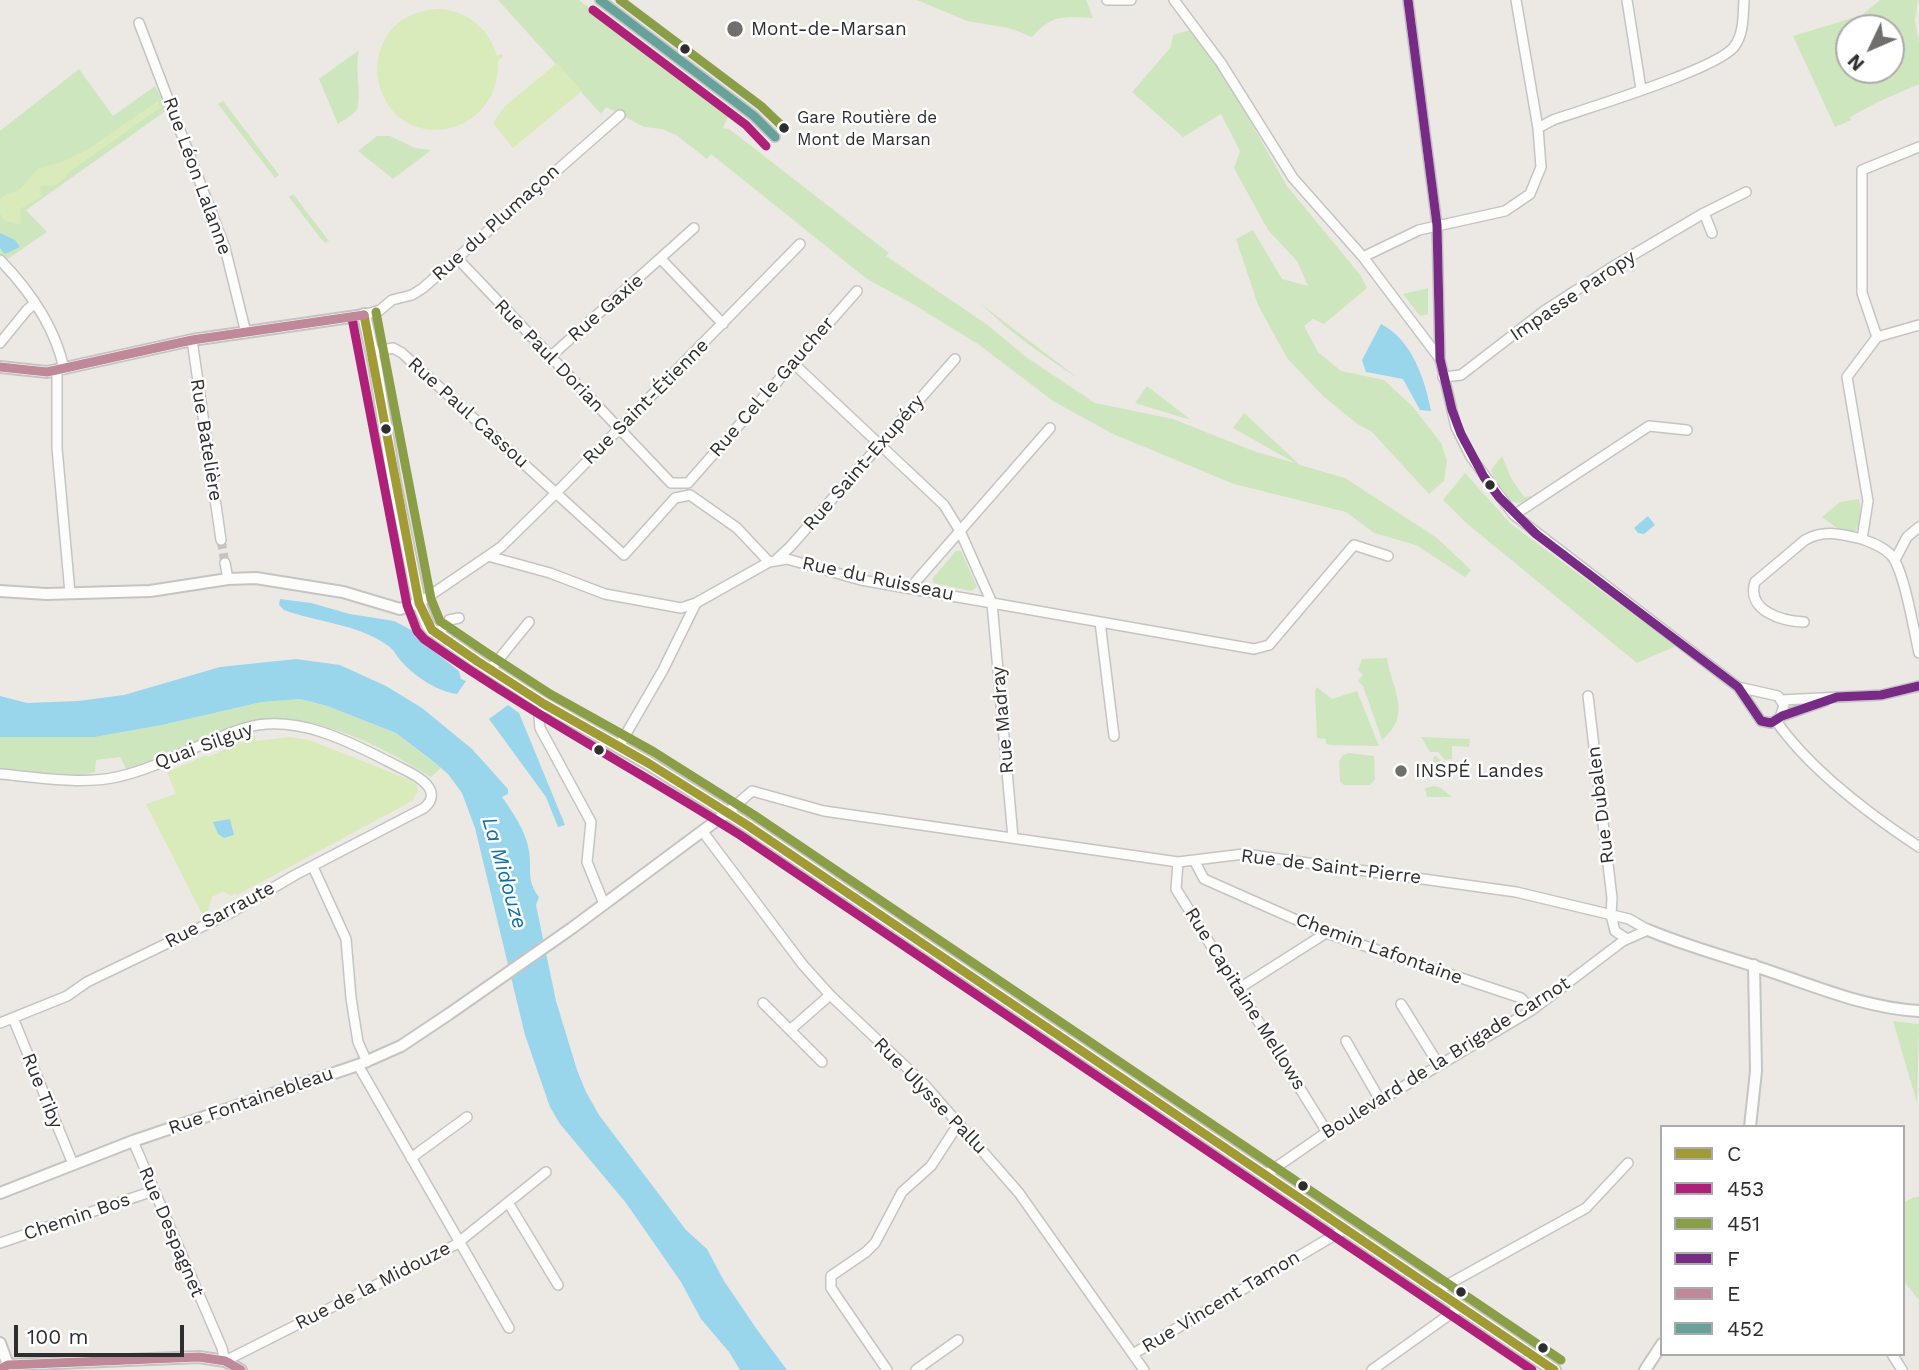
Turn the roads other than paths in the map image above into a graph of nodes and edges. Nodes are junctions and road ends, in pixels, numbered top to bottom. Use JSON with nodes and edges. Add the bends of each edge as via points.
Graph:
{"nodes":[{"id":1,"x":600,"y":0,"type":"edge"},
{"id":2,"x":1107,"y":0,"type":"edge"},
{"id":3,"x":1131,"y":0,"type":"edge"},
{"id":4,"x":1174,"y":0,"type":"edge"},
{"id":5,"x":1408,"y":0,"type":"edge"},
{"id":6,"x":1516,"y":0,"type":"edge"},
{"id":7,"x":1627,"y":0,"type":"edge"},
{"id":8,"x":1744,"y":0,"type":"edge"},
{"id":9,"x":139,"y":23,"type":"dead end"},
{"id":10,"x":1641,"y":89,"type":"junction"},
{"id":11,"x":620,"y":115,"type":"dead end"},
{"id":12,"x":1538,"y":128,"type":"junction"},
{"id":13,"x":775,"y":138,"type":"dead end"},
{"id":14,"x":1919,"y":147,"type":"edge"},
{"id":15,"x":1746,"y":192,"type":"dead end"},
{"id":16,"x":1704,"y":213,"type":"junction"},
{"id":17,"x":1437,"y":225,"type":"junction"},
{"id":18,"x":694,"y":228,"type":"dead end"},
{"id":19,"x":1712,"y":233,"type":"dead end"},
{"id":20,"x":800,"y":244,"type":"dead end"},
{"id":21,"x":1363,"y":257,"type":"junction"},
{"id":22,"x":457,"y":258,"type":"junction"},
{"id":23,"x":661,"y":259,"type":"junction"},
{"id":24,"x":0,"y":260,"type":"edge"},
{"id":25,"x":857,"y":291,"type":"dead end"},
{"id":26,"x":35,"y":303,"type":"junction"},
{"id":27,"x":364,"y":315,"type":"junction"},
{"id":28,"x":723,"y":324,"type":"junction"},
{"id":29,"x":1919,"y":325,"type":"edge"},
{"id":30,"x":246,"y":333,"type":"junction"},
{"id":31,"x":1877,"y":337,"type":"junction"},
{"id":32,"x":191,"y":340,"type":"junction"},
{"id":33,"x":0,"y":343,"type":"edge"},
{"id":34,"x":373,"y":352,"type":"junction"},
{"id":35,"x":550,"y":357,"type":"junction"},
{"id":36,"x":955,"y":359,"type":"dead end"},
{"id":37,"x":1440,"y":359,"type":"junction"},
{"id":38,"x":793,"y":363,"type":"junction"},
{"id":39,"x":0,"y":367,"type":"edge"},
{"id":40,"x":61,"y":370,"type":"junction"},
{"id":41,"x":1443,"y":377,"type":"junction"},
{"id":42,"x":1049,"y":428,"type":"dead end"},
{"id":43,"x":619,"y":429,"type":"junction"},
{"id":44,"x":1687,"y":430,"type":"dead end"},
{"id":45,"x":880,"y":444,"type":"junction"},
{"id":46,"x":671,"y":483,"type":"junction"},
{"id":47,"x":688,"y":483,"type":"junction"},
{"id":48,"x":556,"y":493,"type":"junction"},
{"id":49,"x":690,"y":495,"type":"junction"},
{"id":50,"x":675,"y":498,"type":"junction"},
{"id":51,"x":1514,"y":515,"type":"junction"},
{"id":52,"x":1919,"y":527,"type":"edge"},
{"id":53,"x":960,"y":531,"type":"junction"},
{"id":54,"x":1862,"y":539,"type":"junction"},
{"id":55,"x":222,"y":540,"type":"tunnel mouth"},
{"id":56,"x":488,"y":556,"type":"junction"},
{"id":57,"x":1388,"y":556,"type":"dead end"},
{"id":58,"x":1895,"y":560,"type":"junction"},
{"id":59,"x":769,"y":562,"type":"junction"},
{"id":60,"x":225,"y":563,"type":"tunnel mouth"},
{"id":61,"x":228,"y":579,"type":"junction"},
{"id":62,"x":911,"y":587,"type":"junction"},
{"id":63,"x":0,"y":591,"type":"edge"},
{"id":64,"x":70,"y":593,"type":"junction"},
{"id":65,"x":419,"y":603,"type":"junction"},
{"id":66,"x":696,"y":603,"type":"junction"},
{"id":67,"x":992,"y":603,"type":"junction"},
{"id":68,"x":460,"y":618,"type":"dead end"},
{"id":69,"x":529,"y":622,"type":"dead end"},
{"id":70,"x":1100,"y":622,"type":"junction"},
{"id":71,"x":1804,"y":622,"type":"dead end"},
{"id":72,"x":438,"y":634,"type":"junction"},
{"id":73,"x":1919,"y":653,"type":"edge"},
{"id":74,"x":490,"y":670,"type":"junction"},
{"id":75,"x":1919,"y":686,"type":"edge"},
{"id":76,"x":1738,"y":687,"type":"junction"},
{"id":77,"x":1763,"y":694,"type":"junction"},
{"id":78,"x":1588,"y":696,"type":"dead end"},
{"id":79,"x":1837,"y":697,"type":"junction"},
{"id":80,"x":1781,"y":700,"type":"junction"},
{"id":81,"x":544,"y":704,"type":"junction"},
{"id":82,"x":1754,"y":709,"type":"junction"},
{"id":83,"x":1779,"y":719,"type":"junction"},
{"id":84,"x":1114,"y":736,"type":"dead end"},
{"id":85,"x":619,"y":746,"type":"junction"},
{"id":86,"x":0,"y":774,"type":"edge"},
{"id":87,"x":431,"y":795,"type":"joint"},
{"id":88,"x":728,"y":812,"type":"junction"},
{"id":89,"x":700,"y":834,"type":"junction"},
{"id":90,"x":1013,"y":838,"type":"junction"},
{"id":91,"x":1919,"y":847,"type":"edge"},
{"id":92,"x":1178,"y":862,"type":"junction"},
{"id":93,"x":1195,"y":862,"type":"junction"},
{"id":94,"x":313,"y":867,"type":"junction"},
{"id":95,"x":604,"y":904,"type":"junction"},
{"id":96,"x":1611,"y":915,"type":"junction"},
{"id":97,"x":1648,"y":930,"type":"junction"},
{"id":98,"x":1326,"y":933,"type":"junction"},
{"id":99,"x":1627,"y":939,"type":"junction"},
{"id":100,"x":1754,"y":965,"type":"junction"},
{"id":101,"x":1238,"y":989,"type":"junction"},
{"id":102,"x":830,"y":995,"type":"junction"},
{"id":103,"x":763,"y":1003,"type":"dead end"},
{"id":104,"x":1401,"y":1004,"type":"dead end"},
{"id":105,"x":1532,"y":1010,"type":"junction"},
{"id":106,"x":1919,"y":1011,"type":"edge"},
{"id":107,"x":13,"y":1018,"type":"junction"},
{"id":108,"x":0,"y":1023,"type":"edge"},
{"id":109,"x":790,"y":1030,"type":"junction"},
{"id":110,"x":1346,"y":1041,"type":"dead end"},
{"id":111,"x":822,"y":1062,"type":"dead end"},
{"id":112,"x":362,"y":1064,"type":"junction"},
{"id":113,"x":1439,"y":1065,"type":"junction"},
{"id":114,"x":1380,"y":1100,"type":"junction"},
{"id":115,"x":467,"y":1117,"type":"dead end"},
{"id":116,"x":959,"y":1124,"type":"junction"},
{"id":117,"x":1750,"y":1125,"type":"edge"},
{"id":118,"x":1327,"y":1132,"type":"junction"},
{"id":119,"x":133,"y":1141,"type":"junction"},
{"id":120,"x":411,"y":1158,"type":"junction"},
{"id":121,"x":1628,"y":1163,"type":"dead end"},
{"id":122,"x":73,"y":1164,"type":"junction"},
{"id":123,"x":546,"y":1172,"type":"dead end"},
{"id":124,"x":1265,"y":1175,"type":"junction"},
{"id":125,"x":153,"y":1191,"type":"junction"},
{"id":126,"x":0,"y":1193,"type":"edge"},
{"id":127,"x":509,"y":1204,"type":"junction"},
{"id":128,"x":1345,"y":1229,"type":"junction"},
{"id":129,"x":460,"y":1242,"type":"junction"},
{"id":130,"x":0,"y":1243,"type":"edge"},
{"id":131,"x":558,"y":1285,"type":"dead end"},
{"id":132,"x":1436,"y":1291,"type":"junction"},
{"id":133,"x":1460,"y":1307,"type":"junction"},
{"id":134,"x":509,"y":1328,"type":"dead end"},
{"id":135,"x":958,"y":1340,"type":"dead end"},
{"id":136,"x":0,"y":1343,"type":"edge"},
{"id":137,"x":1658,"y":1348,"type":"edge"},
{"id":138,"x":1133,"y":1354,"type":"junction"},
{"id":139,"x":225,"y":1361,"type":"junction"},
{"id":140,"x":4,"y":1367,"type":"edge"},
{"id":141,"x":241,"y":1370,"type":"edge"},
{"id":142,"x":887,"y":1370,"type":"edge"},
{"id":143,"x":916,"y":1370,"type":"edge"},
{"id":144,"x":1144,"y":1370,"type":"edge"},
{"id":145,"x":1372,"y":1370,"type":"edge"},
{"id":146,"x":1554,"y":1370,"type":"edge"},
{"id":147,"x":1634,"y":1370,"type":"edge"},
{"id":148,"x":1644,"y":1370,"type":"edge"}],
"edges":[{"from":1,"to":13,"type":"street","via":[[754,116]]},
{"from":2,"to":3,"type":"street"},
{"from":4,"to":21,"type":"street","via":[[1222,63],[1293,178]]},
{"from":5,"to":17,"type":"street"},
{"from":6,"to":12,"type":"street"},
{"from":7,"to":10,"type":"street"},
{"from":8,"to":10,"type":"street","via":[[1742,26],[1726,54]]},
{"from":9,"to":30,"type":"street","name":"Rue Léon Lalanne","via":[[225,248]]},
{"from":10,"to":12,"type":"street"},
{"from":11,"to":22,"type":"street","name":"Rue du Plumaçon"},
{"from":12,"to":17,"type":"street","via":[[1541,167],[1530,194],[1505,211]]},
{"from":14,"to":31,"type":"street","via":[[1862,170],[1863,293]]},
{"from":15,"to":16,"type":"street","name":"Impasse Paropy"},
{"from":16,"to":19,"type":"street"},
{"from":16,"to":41,"type":"street","name":"Impasse Paropy","via":[[1544,310],[1461,375]]},
{"from":17,"to":21,"type":"street"},
{"from":17,"to":37,"type":"street"},
{"from":18,"to":23,"type":"street","name":"Rue Gaxie"},
{"from":20,"to":28,"type":"street","name":"Rue Saint-Étienne"},
{"from":21,"to":37,"type":"street"},
{"from":22,"to":27,"type":"street","name":"Rue du Plumaçon","via":[[412,295]]},
{"from":22,"to":35,"type":"street","name":"Rue Paul Dorian"},
{"from":23,"to":28,"type":"street","name":"Rue Gaxie"},
{"from":23,"to":35,"type":"street","name":"Rue Gaxie"},
{"from":24,"to":26,"type":"street"},
{"from":25,"to":38,"type":"street","name":"Rue Cel le Gaucher"},
{"from":26,"to":33,"type":"street"},
{"from":26,"to":40,"type":"street","via":[[60,350]]},
{"from":27,"to":30,"type":"street"},
{"from":27,"to":34,"type":"main road"},
{"from":28,"to":43,"type":"street","name":"Rue Saint-Étienne"},
{"from":29,"to":31,"type":"street"},
{"from":30,"to":32,"type":"street"},
{"from":31,"to":54,"type":"street","via":[[1847,377],[1868,501]]},
{"from":32,"to":40,"type":"street"},
{"from":32,"to":55,"type":"street","name":"Rue Batelière"},
{"from":34,"to":48,"type":"street","name":"Rue Paul Cassou","via":[[393,348],[402,353]]},
{"from":34,"to":65,"type":"main road","via":[[386,443]]},
{"from":35,"to":43,"type":"street","name":"Rue Paul Dorian"},
{"from":36,"to":45,"type":"street","name":"Rue Saint-Exupéry"},
{"from":37,"to":41,"type":"street"},
{"from":38,"to":45,"type":"street","name":"Rue du Ruisseau"},
{"from":38,"to":47,"type":"street","name":"Rue Cel le Gaucher"},
{"from":39,"to":40,"type":"street","via":[[47,373]]},
{"from":40,"to":64,"type":"street","via":[[57,448]]},
{"from":41,"to":51,"type":"street","via":[[1456,427],[1471,457]]},
{"from":42,"to":53,"type":"street"},
{"from":43,"to":46,"type":"street","name":"Rue Paul Dorian"},
{"from":43,"to":48,"type":"street","name":"Rue Saint-Étienne"},
{"from":44,"to":51,"type":"street","via":[[1648,426]]},
{"from":45,"to":53,"type":"street","name":"Rue du Ruisseau","via":[[944,505]]},
{"from":45,"to":59,"type":"street","name":"Rue Saint-Exupéry","via":[[781,557]]},
{"from":46,"to":47,"type":"street"},
{"from":46,"to":50,"type":"street"},
{"from":47,"to":49,"type":"street"},
{"from":48,"to":50,"type":"street","via":[[624,555]]},
{"from":48,"to":56,"type":"street","name":"Rue Saint-Étienne"},
{"from":49,"to":50,"type":"street"},
{"from":49,"to":59,"type":"street","via":[[737,528]]},
{"from":51,"to":76,"type":"street"},
{"from":52,"to":58,"type":"street","via":[[1907,537]]},
{"from":53,"to":62,"type":"street"},
{"from":53,"to":67,"type":"street","name":"Rue du Ruisseau"},
{"from":54,"to":58,"type":"street"},
{"from":54,"to":71,"type":"street","via":[[1836,533],[1813,535],[1755,582],[1753,596],[1759,607],[1786,621]]},
{"from":56,"to":65,"type":"street"},
{"from":56,"to":66,"type":"street","via":[[605,594],[681,608]]},
{"from":57,"to":70,"type":"street","name":"Rue du Ruisseau","via":[[1354,545],[1269,645],[1254,649]]},
{"from":58,"to":73,"type":"street"},
{"from":59,"to":62,"type":"street","name":"Rue du Ruisseau","via":[[787,559],[861,580]]},
{"from":59,"to":66,"type":"street"},
{"from":60,"to":61,"type":"street"},
{"from":61,"to":64,"type":"street","via":[[150,591]]},
{"from":61,"to":65,"type":"street","via":[[308,585],[400,609]]},
{"from":62,"to":67,"type":"street","name":"Rue du Ruisseau"},
{"from":63,"to":64,"type":"street"},
{"from":65,"to":72,"type":"main road","via":[[428,625]]},
{"from":66,"to":85,"type":"street"},
{"from":67,"to":70,"type":"street","name":"Rue du Ruisseau"},
{"from":67,"to":90,"type":"street","name":"Rue Madray"},
{"from":68,"to":72,"type":"street","via":[[449,620]]},
{"from":69,"to":74,"type":"street"},
{"from":70,"to":84,"type":"street"},
{"from":72,"to":74,"type":"main road"},
{"from":74,"to":81,"type":"main road"},
{"from":75,"to":79,"type":"street","via":[[1881,695]]},
{"from":76,"to":77,"type":"street"},
{"from":76,"to":82,"type":"street"},
{"from":77,"to":80,"type":"street"},
{"from":77,"to":82,"type":"street"},
{"from":78,"to":96,"type":"street","name":"Rue Dubalen"},
{"from":79,"to":80,"type":"street"},
{"from":79,"to":83,"type":"street"},
{"from":80,"to":83,"type":"street","via":[[1784,709]]},
{"from":81,"to":85,"type":"main road"},
{"from":81,"to":95,"type":"street","via":[[540,727],[591,822],[587,862]]},
{"from":82,"to":83,"type":"street","via":[[1761,721]]},
{"from":83,"to":91,"type":"street","via":[[1791,743],[1873,817]]},
{"from":85,"to":88,"type":"main road"},
{"from":86,"to":87,"type":"street","name":"Quai Silguy","via":[[115,778],[247,727],[282,724],[326,734],[381,758],[416,775]]},
{"from":87,"to":94,"type":"street","name":"Rue Sarraute","via":[[424,808]]},
{"from":88,"to":89,"type":"street","name":"Rue Fontainebleau"},
{"from":88,"to":90,"type":"street","name":"Rue de Saint-Pierre","via":[[752,792],[824,811]]},
{"from":88,"to":124,"type":"main road"},
{"from":89,"to":95,"type":"street","name":"Rue Fontainebleau"},
{"from":89,"to":102,"type":"street","name":"Rue Ulysse Pallu"},
{"from":90,"to":92,"type":"street","name":"Rue de Saint-Pierre"},
{"from":92,"to":93,"type":"street","name":"Rue de Saint-Pierre"},
{"from":92,"to":101,"type":"street","name":"Rue Capitaine Mellows","via":[[1176,889]]},
{"from":93,"to":96,"type":"street","name":"Rue de Saint-Pierre","via":[[1244,854],[1295,859],[1516,891]]},
{"from":93,"to":98,"type":"street","name":"Chemin Lafontaine","via":[[1204,879]]},
{"from":94,"to":107,"type":"street","name":"Rue Sarraute","via":[[67,996]]},
{"from":94,"to":112,"type":"street","via":[[346,939]]},
{"from":95,"to":112,"type":"street","name":"Rue Fontainebleau","via":[[412,1039]]},
{"from":96,"to":97,"type":"street","name":"Rue de Saint-Pierre"},
{"from":96,"to":99,"type":"street","via":[[1615,931]]},
{"from":97,"to":99,"type":"street","name":"Boulevard de la Brigade Carnot"},
{"from":97,"to":100,"type":"street","name":"Rue de Saint-Pierre"},
{"from":98,"to":101,"type":"street"},
{"from":98,"to":105,"type":"street","name":"Chemin Lafontaine","via":[[1521,998]]},
{"from":99,"to":105,"type":"street","name":"Boulevard de la Brigade Carnot"},
{"from":100,"to":106,"type":"street","name":"Rue de Saint-Pierre","via":[[1845,996]]},
{"from":100,"to":117,"type":"street","via":[[1756,1057]]},
{"from":101,"to":118,"type":"street","name":"Rue Capitaine Mellows"},
{"from":102,"to":109,"type":"street"},
{"from":102,"to":116,"type":"street","name":"Rue Ulysse Pallu","via":[[923,1083]]},
{"from":103,"to":109,"type":"street"},
{"from":104,"to":113,"type":"street"},
{"from":105,"to":113,"type":"street","name":"Boulevard de la Brigade Carnot"},
{"from":107,"to":108,"type":"street","name":"Rue Sarraute"},
{"from":107,"to":122,"type":"street","name":"Rue Tiby"},
{"from":109,"to":111,"type":"street"},
{"from":110,"to":114,"type":"street"},
{"from":112,"to":119,"type":"street","name":"Rue Fontainebleau"},
{"from":112,"to":120,"type":"street"},
{"from":113,"to":114,"type":"street","name":"Boulevard de la Brigade Carnot"},
{"from":114,"to":118,"type":"street","name":"Boulevard de la Brigade Carnot"},
{"from":115,"to":120,"type":"street"},
{"from":116,"to":138,"type":"street","name":"Rue Ulysse Pallu","via":[[1019,1193]]},
{"from":116,"to":142,"type":"street","via":[[931,1166],[902,1192],[875,1243],[831,1276],[831,1288]]},
{"from":118,"to":124,"type":"street","name":"Boulevard de la Brigade Carnot"},
{"from":119,"to":122,"type":"street","name":"Rue Fontainebleau"},
{"from":119,"to":125,"type":"street","name":"Rue Despagnet"},
{"from":120,"to":129,"type":"street"},
{"from":121,"to":132,"type":"street","via":[[1586,1208]]},
{"from":122,"to":126,"type":"street","name":"Rue Fontainebleau"},
{"from":123,"to":127,"type":"street","name":"Rue de la Midouze"},
{"from":124,"to":128,"type":"main road"},
{"from":125,"to":130,"type":"street","name":"Chemin Bos"},
{"from":125,"to":139,"type":"street","name":"Rue Despagnet"},
{"from":127,"to":129,"type":"street","name":"Rue de la Midouze"},
{"from":127,"to":131,"type":"street"},
{"from":128,"to":132,"type":"main road"},
{"from":128,"to":138,"type":"street","name":"Rue Vincent Tamon"},
{"from":129,"to":134,"type":"street"},
{"from":129,"to":139,"type":"street","name":"Rue de la Midouze"},
{"from":132,"to":133,"type":"main road"},
{"from":133,"to":145,"type":"street"},
{"from":133,"to":146,"type":"main road"},
{"from":135,"to":143,"type":"street"},
{"from":136,"to":140,"type":"street"},
{"from":137,"to":147,"type":"street"},
{"from":137,"to":148,"type":"street"},
{"from":138,"to":144,"type":"street","name":"Rue Ulysse Pallu"},
{"from":139,"to":140,"type":"street","via":[[199,1357]]},
{"from":139,"to":141,"type":"street"}]}
